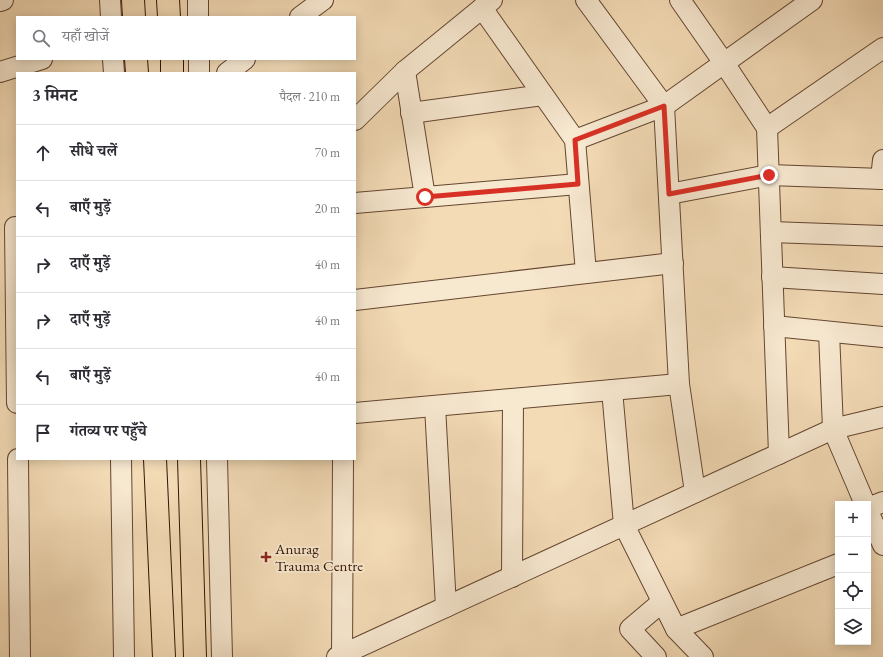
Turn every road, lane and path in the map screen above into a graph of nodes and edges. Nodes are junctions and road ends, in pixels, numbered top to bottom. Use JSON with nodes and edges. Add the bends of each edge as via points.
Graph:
{"nodes":[{"id":1,"x":3,"y":0,"type":"edge"},
{"id":2,"x":110,"y":0,"type":"edge"},
{"id":3,"x":133,"y":0,"type":"edge"},
{"id":4,"x":168,"y":0,"type":"edge"},
{"id":5,"x":198,"y":0,"type":"edge"},
{"id":6,"x":323,"y":0,"type":"edge"},
{"id":7,"x":586,"y":0,"type":"edge"},
{"id":8,"x":681,"y":0,"type":"edge"},
{"id":9,"x":812,"y":0,"type":"edge"},
{"id":10,"x":0,"y":1,"type":"edge"},
{"id":11,"x":487,"y":4,"type":"edge"},
{"id":12,"x":111,"y":16,"type":"edge"},
{"id":13,"x":134,"y":16,"type":"edge"},
{"id":14,"x":169,"y":16,"type":"edge"},
{"id":15,"x":198,"y":16,"type":"edge"},
{"id":16,"x":301,"y":16,"type":"edge"},
{"id":17,"x":883,"y":48,"type":"edge"},
{"id":18,"x":39,"y":60,"type":"edge"},
{"id":19,"x":113,"y":60,"type":"edge"},
{"id":20,"x":136,"y":60,"type":"edge"},
{"id":21,"x":172,"y":60,"type":"edge"},
{"id":22,"x":199,"y":60,"type":"edge"},
{"id":23,"x":244,"y":60,"type":"edge"},
{"id":24,"x":724,"y":62,"type":"junction"},
{"id":25,"x":404,"y":71,"type":"junction"},
{"id":26,"x":0,"y":72,"type":"edge"},
{"id":27,"x":114,"y":72,"type":"edge"},
{"id":28,"x":137,"y":72,"type":"edge"},
{"id":29,"x":172,"y":72,"type":"edge"},
{"id":30,"x":199,"y":72,"type":"edge"},
{"id":31,"x":228,"y":72,"type":"edge"},
{"id":32,"x":543,"y":95,"type":"junction"},
{"id":33,"x":664,"y":106,"type":"junction"},
{"id":34,"x":411,"y":113,"type":"junction"},
{"id":35,"x":356,"y":119,"type":"edge"},
{"id":36,"x":767,"y":128,"type":"junction"},
{"id":37,"x":575,"y":140,"type":"junction"},
{"id":38,"x":882,"y":173,"type":"edge"},
{"id":39,"x":769,"y":175,"type":"junction"},
{"id":40,"x":578,"y":184,"type":"junction"},
{"id":41,"x":669,"y":194,"type":"junction"},
{"id":42,"x":425,"y":197,"type":"junction"},
{"id":43,"x":356,"y":203,"type":"edge"},
{"id":44,"x":11,"y":230,"type":"edge"},
{"id":45,"x":771,"y":232,"type":"junction"},
{"id":46,"x":883,"y":236,"type":"edge"},
{"id":47,"x":673,"y":263,"type":"junction"},
{"id":48,"x":586,"y":273,"type":"junction"},
{"id":49,"x":772,"y":277,"type":"junction"},
{"id":50,"x":883,"y":284,"type":"edge"},
{"id":51,"x":356,"y":300,"type":"edge"},
{"id":52,"x":774,"y":326,"type":"junction"},
{"id":53,"x":829,"y":332,"type":"junction"},
{"id":54,"x":883,"y":337,"type":"edge"},
{"id":55,"x":16,"y":374,"type":"edge"},
{"id":56,"x":680,"y":384,"type":"junction"},
{"id":57,"x":612,"y":390,"type":"junction"},
{"id":58,"x":513,"y":398,"type":"junction"},
{"id":59,"x":435,"y":406,"type":"junction"},
{"id":60,"x":356,"y":413,"type":"edge"},
{"id":61,"x":883,"y":417,"type":"edge"},
{"id":62,"x":833,"y":429,"type":"junction"},
{"id":63,"x":778,"y":454,"type":"junction"},
{"id":64,"x":18,"y":460,"type":"edge"},
{"id":65,"x":121,"y":460,"type":"edge"},
{"id":66,"x":155,"y":460,"type":"edge"},
{"id":67,"x":189,"y":460,"type":"edge"},
{"id":68,"x":217,"y":460,"type":"edge"},
{"id":69,"x":343,"y":460,"type":"edge"},
{"id":70,"x":695,"y":492,"type":"junction"},
{"id":71,"x":864,"y":501,"type":"edge"},
{"id":72,"x":883,"y":502,"type":"edge"},
{"id":73,"x":871,"y":508,"type":"edge"},
{"id":74,"x":871,"y":516,"type":"edge"},
{"id":75,"x":624,"y":525,"type":"junction"},
{"id":76,"x":883,"y":546,"type":"edge"},
{"id":77,"x":871,"y":551,"type":"edge"},
{"id":78,"x":835,"y":565,"type":"edge"},
{"id":79,"x":512,"y":577,"type":"junction"},
{"id":80,"x":662,"y":602,"type":"junction"},
{"id":81,"x":446,"y":607,"type":"junction"},
{"id":82,"x":676,"y":629,"type":"junction"},
{"id":83,"x":340,"y":656,"type":"edge"},
{"id":84,"x":20,"y":657,"type":"edge"},
{"id":85,"x":124,"y":657,"type":"edge"},
{"id":86,"x":164,"y":657,"type":"edge"},
{"id":87,"x":195,"y":657,"type":"edge"},
{"id":88,"x":222,"y":657,"type":"edge"},
{"id":89,"x":656,"y":657,"type":"edge"},
{"id":90,"x":703,"y":657,"type":"edge"}],
"edges":[{"from":1,"to":10,"type":"street"},
{"from":2,"to":12,"type":"street"},
{"from":3,"to":13,"type":"highway"},
{"from":4,"to":14,"type":"highway"},
{"from":5,"to":15,"type":"street"},
{"from":6,"to":16,"type":"street"},
{"from":7,"to":33,"type":"street"},
{"from":8,"to":24,"type":"street"},
{"from":9,"to":24,"type":"street"},
{"from":11,"to":25,"type":"street"},
{"from":11,"to":32,"type":"street"},
{"from":17,"to":36,"type":"street"},
{"from":18,"to":26,"type":"street"},
{"from":19,"to":27,"type":"street"},
{"from":20,"to":28,"type":"highway"},
{"from":21,"to":29,"type":"highway"},
{"from":22,"to":30,"type":"street"},
{"from":23,"to":31,"type":"street"},
{"from":24,"to":33,"type":"street"},
{"from":24,"to":36,"type":"street"},
{"from":25,"to":34,"type":"street"},
{"from":25,"to":35,"type":"street"},
{"from":32,"to":34,"type":"street"},
{"from":32,"to":37,"type":"street"},
{"from":33,"to":37,"type":"street"},
{"from":33,"to":41,"type":"street"},
{"from":34,"to":42,"type":"street"},
{"from":36,"to":39,"type":"street"},
{"from":37,"to":40,"type":"street"},
{"from":38,"to":39,"type":"street"},
{"from":39,"to":41,"type":"street"},
{"from":39,"to":45,"type":"street"},
{"from":40,"to":42,"type":"street"},
{"from":40,"to":48,"type":"street"},
{"from":41,"to":47,"type":"street"},
{"from":42,"to":43,"type":"street"},
{"from":44,"to":55,"type":"street"},
{"from":45,"to":46,"type":"street"},
{"from":45,"to":49,"type":"street"},
{"from":47,"to":48,"type":"street"},
{"from":47,"to":56,"type":"street"},
{"from":48,"to":51,"type":"street"},
{"from":49,"to":50,"type":"street"},
{"from":49,"to":52,"type":"street"},
{"from":52,"to":53,"type":"street"},
{"from":52,"to":63,"type":"street"},
{"from":53,"to":54,"type":"street"},
{"from":53,"to":62,"type":"street"},
{"from":56,"to":57,"type":"street"},
{"from":56,"to":70,"type":"street"},
{"from":57,"to":58,"type":"street"},
{"from":57,"to":75,"type":"street"},
{"from":58,"to":59,"type":"street"},
{"from":58,"to":79,"type":"street"},
{"from":59,"to":60,"type":"street"},
{"from":59,"to":81,"type":"street"},
{"from":61,"to":62,"type":"street"},
{"from":62,"to":63,"type":"street"},
{"from":62,"to":71,"type":"street"},
{"from":63,"to":70,"type":"street"},
{"from":64,"to":84,"type":"street"},
{"from":65,"to":85,"type":"street"},
{"from":66,"to":86,"type":"highway"},
{"from":67,"to":87,"type":"highway"},
{"from":68,"to":88,"type":"street"},
{"from":69,"to":83,"type":"street"},
{"from":70,"to":75,"type":"street"},
{"from":72,"to":73,"type":"street"},
{"from":74,"to":76,"type":"street"},
{"from":75,"to":79,"type":"street"},
{"from":75,"to":80,"type":"street"},
{"from":76,"to":77,"type":"street"},
{"from":78,"to":82,"type":"street"},
{"from":79,"to":81,"type":"street"},
{"from":80,"to":82,"type":"street"},
{"from":80,"to":89,"type":"street","via":[[630,629]]},
{"from":81,"to":83,"type":"street"},
{"from":82,"to":90,"type":"street"}]}
